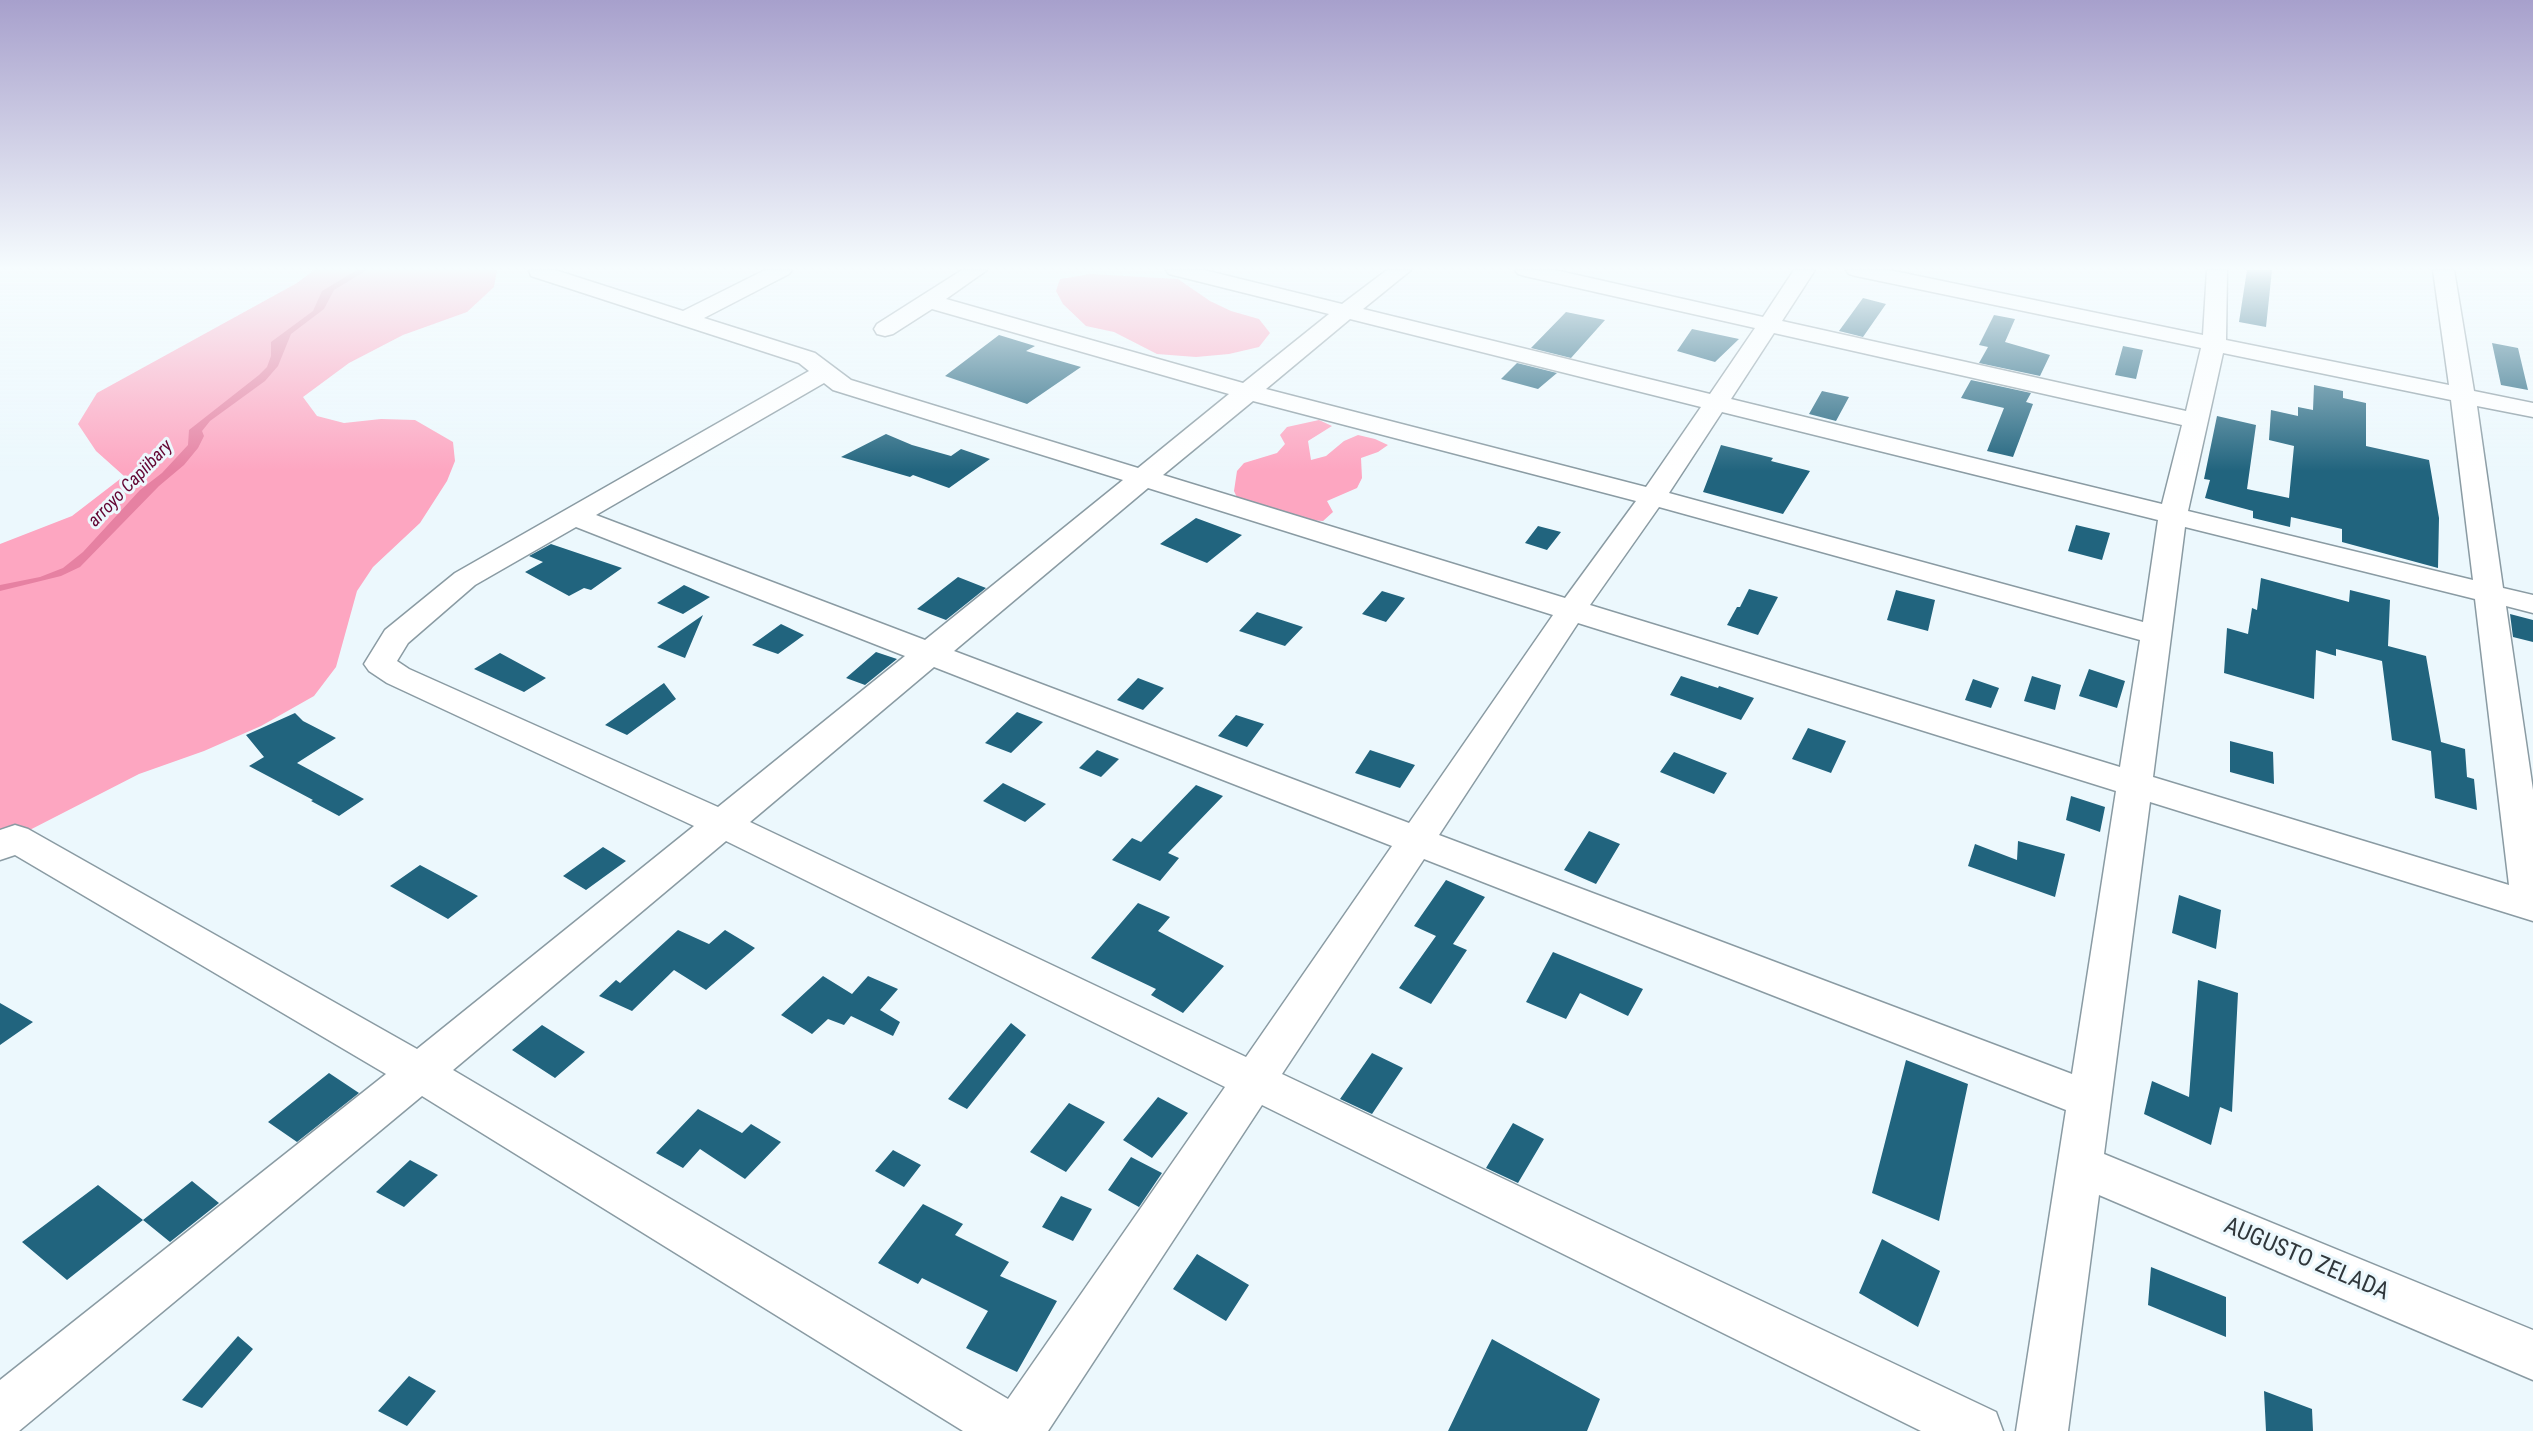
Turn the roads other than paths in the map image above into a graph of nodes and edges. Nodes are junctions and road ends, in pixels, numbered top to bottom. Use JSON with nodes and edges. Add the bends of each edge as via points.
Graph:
{"nodes":[{"id":1,"x":740,"y":337,"type":"edge"},
{"id":2,"x":1054,"y":337,"type":"edge"},
{"id":3,"x":1315,"y":337,"type":"edge"},
{"id":4,"x":1445,"y":337,"type":"edge"},
{"id":5,"x":1759,"y":337,"type":"edge"},
{"id":6,"x":1815,"y":337,"type":"edge"},
{"id":7,"x":2214,"y":337,"type":"joint"},
{"id":8,"x":2454,"y":337,"type":"edge"},
{"id":9,"x":825,"y":372,"type":"junction"},
{"id":10,"x":2462,"y":389,"type":"junction"},
{"id":11,"x":1248,"y":392,"type":"junction"},
{"id":12,"x":1714,"y":403,"type":"junction"},
{"id":13,"x":2533,"y":410,"type":"edge"},
{"id":14,"x":2196,"y":421,"type":"junction"},
{"id":15,"x":1143,"y":478,"type":"junction"},
{"id":16,"x":1653,"y":497,"type":"junction"},
{"id":17,"x":2173,"y":515,"type":"junction"},
{"id":18,"x":574,"y":516,"type":"junction"},
{"id":19,"x":2488,"y":593,"type":"junction"},
{"id":20,"x":2533,"y":604,"type":"edge"},
{"id":21,"x":1571,"y":611,"type":"junction"},
{"id":22,"x":2156,"y":635,"type":"junction"},
{"id":23,"x":930,"y":653,"type":"junction"},
{"id":24,"x":2134,"y":785,"type":"junction"},
{"id":25,"x":723,"y":824,"type":"junction"},
{"id":26,"x":1416,"y":840,"type":"junction"},
{"id":27,"x":0,"y":847,"type":"edge"},
{"id":28,"x":2532,"y":907,"type":"edge"},
{"id":29,"x":420,"y":1072,"type":"junction"},
{"id":30,"x":1254,"y":1080,"type":"junction"},
{"id":31,"x":2089,"y":1100,"type":"junction"},
{"id":32,"x":2079,"y":1165,"type":"junction"},
{"id":33,"x":2533,"y":1355,"type":"edge"},
{"id":34,"x":0,"y":1413,"type":"edge"},
{"id":35,"x":1011,"y":1431,"type":"edge"},
{"id":36,"x":1017,"y":1431,"type":"edge"},
{"id":37,"x":1977,"y":1431,"type":"edge"},
{"id":38,"x":2042,"y":1431,"type":"edge"}],
"edges":[{"from":1,"to":9,"type":"street","via":[[807,358]]},
{"from":2,"to":11,"type":"street"},
{"from":3,"to":11,"type":"street"},
{"from":4,"to":12,"type":"street"},
{"from":5,"to":12,"type":"street"},
{"from":6,"to":14,"type":"street"},
{"from":7,"to":10,"type":"street"},
{"from":7,"to":14,"type":"street"},
{"from":8,"to":10,"type":"street"},
{"from":9,"to":15,"type":"street","via":[[842,385]]},
{"from":9,"to":18,"type":"street"},
{"from":10,"to":13,"type":"street"},
{"from":10,"to":19,"type":"street"},
{"from":11,"to":15,"type":"street"},
{"from":11,"to":16,"type":"street"},
{"from":12,"to":16,"type":"street"},
{"from":12,"to":17,"type":"street"},
{"from":14,"to":17,"type":"street"},
{"from":15,"to":21,"type":"street"},
{"from":15,"to":23,"type":"street"},
{"from":16,"to":21,"type":"street"},
{"from":16,"to":22,"type":"street"},
{"from":17,"to":19,"type":"street"},
{"from":17,"to":22,"type":"street"},
{"from":18,"to":23,"type":"street"},
{"from":18,"to":25,"type":"street","via":[[465,579],[396,637],[380,664],[398,676]]},
{"from":19,"to":20,"type":"street"},
{"from":19,"to":28,"type":"street"},
{"from":21,"to":24,"type":"street"},
{"from":21,"to":26,"type":"street"},
{"from":22,"to":24,"type":"street"},
{"from":23,"to":25,"type":"street"},
{"from":23,"to":26,"type":"street"},
{"from":24,"to":28,"type":"street"},
{"from":24,"to":31,"type":"street"},
{"from":25,"to":29,"type":"street"},
{"from":25,"to":30,"type":"street"},
{"from":26,"to":30,"type":"street"},
{"from":26,"to":31,"type":"street"},
{"from":27,"to":29,"type":"street","via":[[15,838]]},
{"from":29,"to":34,"type":"street"},
{"from":29,"to":35,"type":"street"},
{"from":30,"to":36,"type":"street"},
{"from":30,"to":37,"type":"street"},
{"from":31,"to":32,"type":"street"},
{"from":32,"to":33,"type":"street","name":"AUGUSTO ZELADA"},
{"from":32,"to":38,"type":"street"}]}
